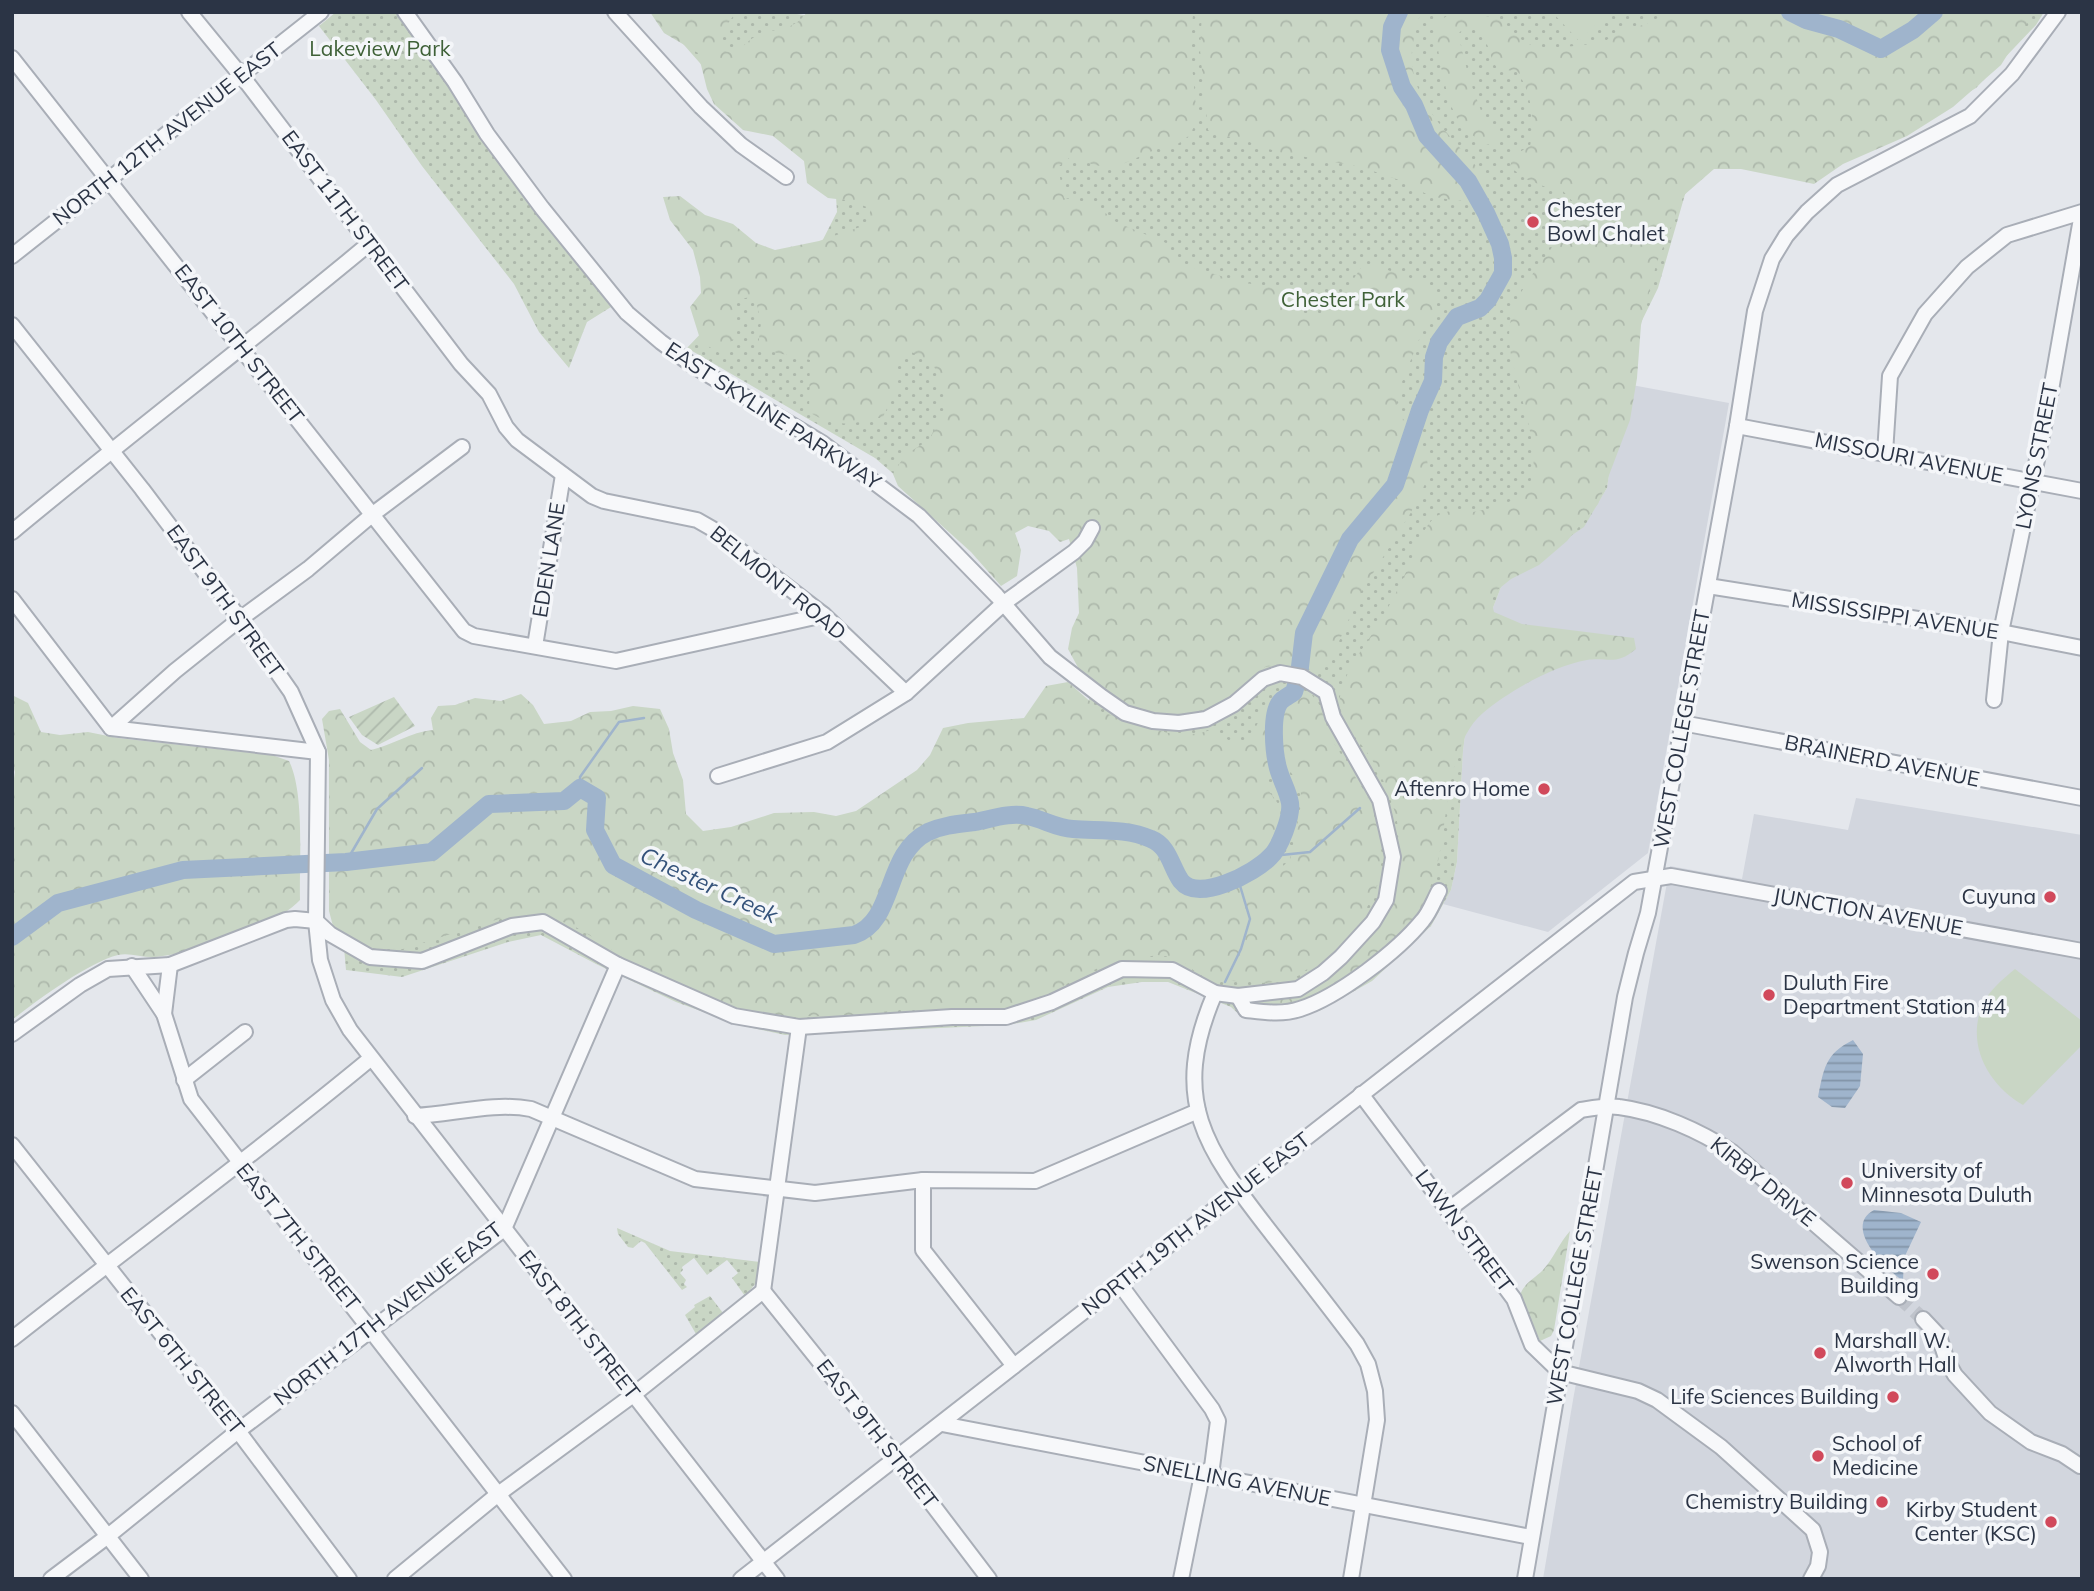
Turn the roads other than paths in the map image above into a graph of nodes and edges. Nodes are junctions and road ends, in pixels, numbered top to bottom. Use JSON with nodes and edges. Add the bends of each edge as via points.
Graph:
{"nodes":[{"id":1,"x":189,"y":12,"type":"edge"},
{"id":2,"x":321,"y":12,"type":"edge"},
{"id":3,"x":405,"y":12,"type":"edge"},
{"id":4,"x":615,"y":12,"type":"edge"},
{"id":5,"x":2058,"y":12,"type":"edge"},
{"id":6,"x":12,"y":58,"type":"edge"},
{"id":7,"x":241,"y":76,"type":"junction"},
{"id":8,"x":786,"y":177,"type":"dead end"},
{"id":9,"x":110,"y":179,"type":"junction"},
{"id":10,"x":2082,"y":212,"type":"edge"},
{"id":11,"x":370,"y":243,"type":"junction"},
{"id":12,"x":12,"y":256,"type":"edge"},
{"id":13,"x":12,"y":326,"type":"edge"},
{"id":14,"x":241,"y":349,"type":"junction"},
{"id":15,"x":498,"y":412,"type":"joint"},
{"id":16,"x":1737,"y":426,"type":"junction"},
{"id":17,"x":462,"y":447,"type":"dead end"},
{"id":18,"x":111,"y":449,"type":"junction"},
{"id":19,"x":1885,"y":453,"type":"junction"},
{"id":20,"x":563,"y":475,"type":"junction"},
{"id":21,"x":2033,"y":482,"type":"junction"},
{"id":22,"x":2082,"y":491,"type":"edge"},
{"id":23,"x":373,"y":514,"type":"junction"},
{"id":24,"x":1092,"y":528,"type":"dead end"},
{"id":25,"x":12,"y":532,"type":"edge"},
{"id":26,"x":1707,"y":586,"type":"junction"},
{"id":27,"x":12,"y":599,"type":"edge"},
{"id":28,"x":1003,"y":603,"type":"junction"},
{"id":29,"x":824,"y":615,"type":"junction"},
{"id":30,"x":240,"y":619,"type":"junction"},
{"id":31,"x":2001,"y":632,"type":"junction"},
{"id":32,"x":535,"y":646,"type":"junction"},
{"id":33,"x":2082,"y":648,"type":"edge"},
{"id":34,"x":906,"y":693,"type":"junction"},
{"id":35,"x":1994,"y":700,"type":"dead end"},
{"id":36,"x":1682,"y":723,"type":"junction"},
{"id":37,"x":111,"y":728,"type":"junction"},
{"id":38,"x":318,"y":752,"type":"junction"},
{"id":39,"x":718,"y":776,"type":"dead end"},
{"id":40,"x":2082,"y":798,"type":"edge"},
{"id":41,"x":1655,"y":877,"type":"junction"},
{"id":42,"x":1439,"y":891,"type":"dead end"},
{"id":43,"x":316,"y":915,"type":"junction"},
{"id":44,"x":2082,"y":951,"type":"edge"},
{"id":45,"x":170,"y":965,"type":"junction"},
{"id":46,"x":618,"y":965,"type":"junction"},
{"id":47,"x":132,"y":966,"type":"junction"},
{"id":48,"x":1215,"y":993,"type":"junction"},
{"id":49,"x":1238,"y":996,"type":"junction"},
{"id":50,"x":163,"y":1014,"type":"junction"},
{"id":51,"x":799,"y":1027,"type":"junction"},
{"id":52,"x":245,"y":1032,"type":"dead end"},
{"id":53,"x":12,"y":1034,"type":"edge"},
{"id":54,"x":370,"y":1059,"type":"junction"},
{"id":55,"x":184,"y":1080,"type":"junction"},
{"id":56,"x":1361,"y":1094,"type":"junction"},
{"id":57,"x":1606,"y":1106,"type":"junction"},
{"id":58,"x":1198,"y":1111,"type":"junction"},
{"id":59,"x":415,"y":1116,"type":"junction"},
{"id":60,"x":551,"y":1118,"type":"junction"},
{"id":61,"x":12,"y":1145,"type":"edge"},
{"id":62,"x":239,"y":1163,"type":"junction"},
{"id":63,"x":923,"y":1180,"type":"junction"},
{"id":64,"x":777,"y":1189,"type":"junction"},
{"id":65,"x":1239,"y":1190,"type":"junction"},
{"id":66,"x":1448,"y":1210,"type":"junction"},
{"id":67,"x":504,"y":1229,"type":"junction"},
{"id":68,"x":105,"y":1265,"type":"junction"},
{"id":69,"x":1119,"y":1283,"type":"junction"},
{"id":70,"x":763,"y":1291,"type":"junction"},
{"id":71,"x":1899,"y":1297,"type":"tunnel mouth"},
{"id":72,"x":1923,"y":1320,"type":"tunnel mouth"},
{"id":73,"x":371,"y":1329,"type":"junction"},
{"id":74,"x":12,"y":1339,"type":"edge"},
{"id":75,"x":1014,"y":1366,"type":"junction"},
{"id":76,"x":1560,"y":1372,"type":"junction"},
{"id":77,"x":633,"y":1395,"type":"junction"},
{"id":78,"x":12,"y":1413,"type":"edge"},
{"id":79,"x":942,"y":1424,"type":"junction"},
{"id":80,"x":238,"y":1431,"type":"junction"},
{"id":81,"x":897,"y":1458,"type":"junction"},
{"id":82,"x":2080,"y":1465,"type":"edge"},
{"id":83,"x":1202,"y":1475,"type":"junction"},
{"id":84,"x":497,"y":1495,"type":"junction"},
{"id":85,"x":1364,"y":1506,"type":"junction"},
{"id":86,"x":108,"y":1536,"type":"junction"},
{"id":87,"x":1531,"y":1537,"type":"junction"},
{"id":88,"x":763,"y":1561,"type":"junction"},
{"id":89,"x":51,"y":1579,"type":"edge"},
{"id":90,"x":141,"y":1579,"type":"edge"},
{"id":91,"x":349,"y":1579,"type":"edge"},
{"id":92,"x":395,"y":1579,"type":"edge"},
{"id":93,"x":564,"y":1579,"type":"edge"},
{"id":94,"x":741,"y":1579,"type":"edge"},
{"id":95,"x":777,"y":1579,"type":"edge"},
{"id":96,"x":989,"y":1579,"type":"edge"},
{"id":97,"x":1181,"y":1579,"type":"edge"},
{"id":98,"x":1351,"y":1579,"type":"edge"},
{"id":99,"x":1525,"y":1579,"type":"edge"},
{"id":100,"x":1811,"y":1579,"type":"edge"}],
"edges":[{"from":1,"to":7,"type":"street","name":"EAST 11TH STREET"},
{"from":2,"to":7,"type":"street","name":"NORTH 12TH AVENUE EAST"},
{"from":3,"to":28,"type":"street","name":"EAST SKYLINE PARKWAY","via":[[487,134],[626,313],[692,365],[822,443],[908,507]]},
{"from":4,"to":8,"type":"street","via":[[741,145]]},
{"from":5,"to":16,"type":"street","name":"WEST COLLEGE STREET","via":[[2012,74],[1969,116],[1837,185],[1786,236],[1772,259],[1755,311]]},
{"from":6,"to":9,"type":"street","name":"EAST 10TH STREET"},
{"from":7,"to":9,"type":"street","name":"NORTH 12TH AVENUE EAST"},
{"from":7,"to":11,"type":"street","name":"EAST 11TH STREET"},
{"from":9,"to":12,"type":"street","name":"NORTH 12TH AVENUE EAST"},
{"from":9,"to":14,"type":"street","name":"EAST 10TH STREET"},
{"from":10,"to":19,"type":"street","via":[[2007,235],[1966,267],[1925,314],[1890,376]]},
{"from":10,"to":21,"type":"street","name":"LYONS STREET"},
{"from":11,"to":14,"type":"street"},
{"from":11,"to":15,"type":"street","name":"EAST 11TH STREET","via":[[461,365],[489,394]]},
{"from":13,"to":18,"type":"street","name":"EAST 9TH STREET"},
{"from":14,"to":18,"type":"street"},
{"from":14,"to":23,"type":"street","name":"EAST 10TH STREET"},
{"from":15,"to":20,"type":"street","name":"BELMONT ROAD","via":[[517,440]]},
{"from":16,"to":19,"type":"street","name":"MISSOURI AVENUE"},
{"from":16,"to":26,"type":"street","name":"WEST COLLEGE STREET"},
{"from":17,"to":23,"type":"street"},
{"from":18,"to":25,"type":"street"},
{"from":18,"to":30,"type":"street","name":"EAST 9TH STREET"},
{"from":19,"to":21,"type":"street","name":"MISSOURI AVENUE"},
{"from":20,"to":29,"type":"street","name":"BELMONT ROAD","via":[[604,501],[697,520]]},
{"from":20,"to":32,"type":"street","name":"EDEN LANE"},
{"from":21,"to":22,"type":"street","name":"MISSOURI AVENUE"},
{"from":21,"to":31,"type":"street","name":"LYONS STREET"},
{"from":23,"to":30,"type":"street"},
{"from":23,"to":32,"type":"street","name":"EAST 10TH STREET","via":[[464,631]]},
{"from":24,"to":28,"type":"street","via":[[1074,552]]},
{"from":26,"to":31,"type":"street","name":"MISSISSIPPI AVENUE"},
{"from":26,"to":36,"type":"street","name":"WEST COLLEGE STREET"},
{"from":27,"to":37,"type":"street"},
{"from":28,"to":34,"type":"street"},
{"from":28,"to":49,"type":"street","name":"EAST SKYLINE PARKWAY","via":[[1050,657],[1125,713],[1153,721],[1206,719],[1234,704],[1263,679],[1280,673],[1302,677],[1326,692],[1333,717],[1380,800],[1394,857],[1386,900],[1373,922],[1324,973],[1298,989]]},
{"from":29,"to":32,"type":"street","via":[[616,660]]},
{"from":29,"to":34,"type":"street","name":"BELMONT ROAD"},
{"from":30,"to":37,"type":"street"},
{"from":30,"to":38,"type":"street","name":"EAST 9TH STREET","via":[[291,692]]},
{"from":31,"to":33,"type":"street","name":"MISSISSIPPI AVENUE"},
{"from":31,"to":35,"type":"street","name":"LYONS STREET"},
{"from":34,"to":39,"type":"street","via":[[827,742]]},
{"from":36,"to":40,"type":"street","name":"BRAINERD AVENUE"},
{"from":36,"to":41,"type":"street","name":"WEST COLLEGE STREET"},
{"from":37,"to":38,"type":"street"},
{"from":38,"to":43,"type":"street","name":"EAST 9TH STREET"},
{"from":41,"to":44,"type":"street","name":"JUNCTION AVENUE","via":[[1671,876]]},
{"from":41,"to":56,"type":"street","name":"NORTH 19TH AVENUE EAST","via":[[1634,882]]},
{"from":41,"to":57,"type":"street","name":"WEST COLLEGE STREET","via":[[1625,997]]},
{"from":42,"to":49,"type":"street","via":[[1425,919],[1394,949],[1332,995],[1301,1009],[1271,1013],[1246,1010]]},
{"from":43,"to":45,"type":"street","via":[[286,920]]},
{"from":43,"to":46,"type":"street","via":[[330,934],[370,957],[422,961],[512,926],[543,922]]},
{"from":43,"to":54,"type":"street","name":"EAST 8TH STREET","via":[[320,960],[333,1000]]},
{"from":45,"to":47,"type":"street"},
{"from":45,"to":50,"type":"street","name":"EAST 7TH STREET"},
{"from":46,"to":51,"type":"street","via":[[734,1016]]},
{"from":46,"to":60,"type":"street","name":"NORTH 17TH AVENUE EAST"},
{"from":47,"to":50,"type":"street","name":"EAST 7TH STREET"},
{"from":47,"to":53,"type":"street","via":[[96,974]]},
{"from":48,"to":49,"type":"street"},
{"from":48,"to":51,"type":"street","via":[[1171,970],[1122,969],[1052,1002],[1006,1017]]},
{"from":48,"to":58,"type":"street","via":[[1196,1050]]},
{"from":50,"to":55,"type":"street","name":"EAST 7TH STREET"},
{"from":51,"to":64,"type":"street"},
{"from":52,"to":55,"type":"street"},
{"from":54,"to":59,"type":"street","name":"EAST 8TH STREET"},
{"from":54,"to":62,"type":"street"},
{"from":55,"to":62,"type":"street","name":"EAST 7TH STREET","via":[[191,1100]]},
{"from":56,"to":65,"type":"street","name":"NORTH 19TH AVENUE EAST"},
{"from":56,"to":66,"type":"street","name":"LAWN STREET"},
{"from":57,"to":66,"type":"street","via":[[1581,1110]]},
{"from":57,"to":71,"type":"street","name":"KIRBY DRIVE","via":[[1654,1116],[1711,1138]]},
{"from":57,"to":76,"type":"street","name":"WEST COLLEGE STREET"},
{"from":58,"to":63,"type":"street","via":[[1035,1181]]},
{"from":58,"to":65,"type":"street","via":[[1207,1141]]},
{"from":59,"to":60,"type":"street","via":[[514,1106]]},
{"from":59,"to":67,"type":"street","name":"EAST 8TH STREET"},
{"from":60,"to":64,"type":"street","via":[[695,1179]]},
{"from":60,"to":67,"type":"street","name":"NORTH 17TH AVENUE EAST"},
{"from":61,"to":68,"type":"street","name":"EAST 6TH STREET"},
{"from":62,"to":68,"type":"street"},
{"from":62,"to":73,"type":"street","name":"EAST 7TH STREET"},
{"from":63,"to":64,"type":"street","via":[[815,1193]]},
{"from":63,"to":75,"type":"street","via":[[923,1250]]},
{"from":64,"to":70,"type":"street"},
{"from":65,"to":69,"type":"street","name":"NORTH 19TH AVENUE EAST"},
{"from":65,"to":85,"type":"street","via":[[1368,1364],[1377,1420]]},
{"from":66,"to":76,"type":"street","name":"LAWN STREET","via":[[1514,1299],[1532,1345]]},
{"from":67,"to":73,"type":"street","name":"NORTH 17TH AVENUE EAST"},
{"from":67,"to":77,"type":"street","name":"EAST 8TH STREET"},
{"from":68,"to":74,"type":"street"},
{"from":68,"to":80,"type":"street","name":"EAST 6TH STREET"},
{"from":69,"to":75,"type":"street","name":"NORTH 19TH AVENUE EAST"},
{"from":69,"to":83,"type":"street","via":[[1218,1421],[1212,1467]]},
{"from":70,"to":77,"type":"street"},
{"from":70,"to":81,"type":"street","name":"EAST 9TH STREET"},
{"from":72,"to":82,"type":"street","via":[[1938,1336],[1955,1375],[1990,1413],[2032,1442]]},
{"from":73,"to":80,"type":"street","name":"NORTH 17TH AVENUE EAST"},
{"from":73,"to":84,"type":"street","name":"EAST 7TH STREET"},
{"from":75,"to":79,"type":"street","name":"NORTH 19TH AVENUE EAST"},
{"from":76,"to":87,"type":"street","name":"WEST COLLEGE STREET"},
{"from":76,"to":100,"type":"street","via":[[1657,1400],[1721,1447],[1812,1530],[1820,1552]]},
{"from":77,"to":84,"type":"street"},
{"from":77,"to":88,"type":"street","name":"EAST 8TH STREET"},
{"from":78,"to":86,"type":"street"},
{"from":79,"to":81,"type":"street","name":"NORTH 19TH AVENUE EAST"},
{"from":79,"to":83,"type":"street","name":"SNELLING AVENUE"},
{"from":80,"to":86,"type":"street","name":"NORTH 17TH AVENUE EAST"},
{"from":80,"to":91,"type":"street","name":"EAST 6TH STREET"},
{"from":81,"to":88,"type":"street","name":"NORTH 19TH AVENUE EAST"},
{"from":81,"to":96,"type":"street","name":"EAST 9TH STREET"},
{"from":83,"to":85,"type":"street","name":"SNELLING AVENUE"},
{"from":83,"to":97,"type":"street"},
{"from":84,"to":92,"type":"street"},
{"from":84,"to":93,"type":"street","name":"EAST 7TH STREET"},
{"from":85,"to":87,"type":"street","name":"SNELLING AVENUE"},
{"from":85,"to":98,"type":"street"},
{"from":86,"to":89,"type":"street","name":"NORTH 17TH AVENUE EAST"},
{"from":86,"to":90,"type":"street"},
{"from":87,"to":99,"type":"street","name":"WEST COLLEGE STREET"},
{"from":88,"to":94,"type":"street","name":"NORTH 19TH AVENUE EAST"},
{"from":88,"to":95,"type":"street","name":"EAST 8TH STREET"}]}
